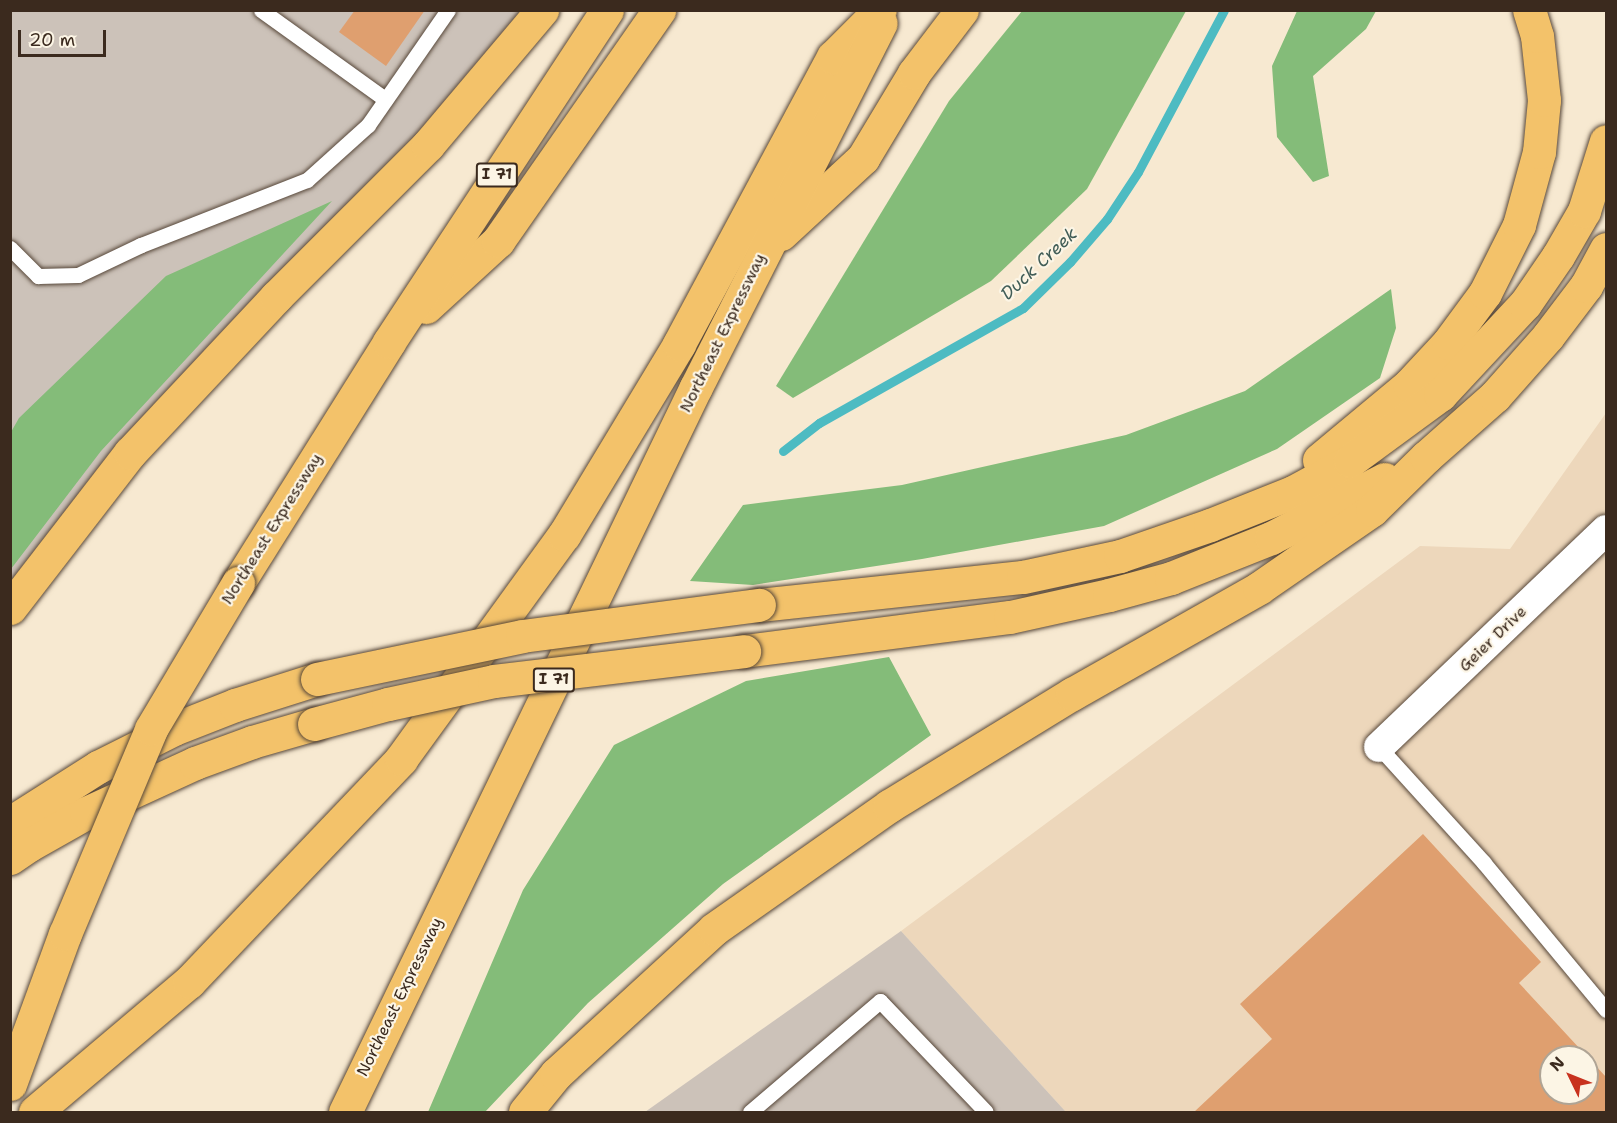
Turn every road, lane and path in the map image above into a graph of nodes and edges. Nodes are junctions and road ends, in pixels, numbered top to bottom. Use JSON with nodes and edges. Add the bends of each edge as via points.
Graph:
{"nodes":[{"id":1,"x":261,"y":10,"type":"edge"},
{"id":2,"x":448,"y":10,"type":"edge"},
{"id":3,"x":543,"y":10,"type":"edge"},
{"id":4,"x":606,"y":10,"type":"edge"},
{"id":5,"x":659,"y":10,"type":"edge"},
{"id":6,"x":880,"y":10,"type":"edge"},
{"id":7,"x":887,"y":10,"type":"edge"},
{"id":8,"x":962,"y":10,"type":"edge"},
{"id":9,"x":1529,"y":10,"type":"edge"},
{"id":10,"x":385,"y":99,"type":"junction"},
{"id":11,"x":1606,"y":141,"type":"edge"},
{"id":12,"x":10,"y":248,"type":"edge"},
{"id":13,"x":764,"y":249,"type":"junction"},
{"id":14,"x":1606,"y":249,"type":"edge"},
{"id":15,"x":389,"y":342,"type":"junction"},
{"id":16,"x":1426,"y":457,"type":"junction"},
{"id":17,"x":1210,"y":525,"type":"junction"},
{"id":18,"x":1606,"y":530,"type":"edge"},
{"id":19,"x":10,"y":608,"type":"edge"},
{"id":20,"x":1379,"y":747,"type":"joint"},
{"id":21,"x":10,"y":823,"type":"edge"},
{"id":22,"x":10,"y":858,"type":"edge"},
{"id":23,"x":1606,"y":1010,"type":"edge"},
{"id":24,"x":10,"y":1084,"type":"edge"},
{"id":25,"x":35,"y":1113,"type":"edge"},
{"id":26,"x":345,"y":1113,"type":"edge"},
{"id":27,"x":525,"y":1113,"type":"edge"},
{"id":28,"x":750,"y":1113,"type":"edge"},
{"id":29,"x":986,"y":1113,"type":"edge"}],
"edges":[{"from":1,"to":10,"type":"lane"},
{"from":2,"to":10,"type":"lane"},
{"from":3,"to":19,"type":"highway","via":[[428,145],[276,297],[130,453]]},
{"from":4,"to":15,"type":"highway","name":"Northeast Expressway","number":"I 71"},
{"from":5,"to":15,"type":"highway","via":[[498,241]]},
{"from":6,"to":25,"type":"highway","via":[[833,57],[678,344],[564,535],[401,759],[189,982]]},
{"from":7,"to":13,"type":"highway","name":"Northeast Expressway","number":"I 71"},
{"from":8,"to":13,"type":"highway","via":[[914,73],[862,158]]},
{"from":9,"to":17,"type":"highway","via":[[1537,36],[1544,100],[1539,152],[1519,225],[1485,293],[1448,343],[1409,385],[1316,463]]},
{"from":10,"to":12,"type":"lane","via":[[368,125],[307,180],[141,245],[78,275],[38,276]]},
{"from":11,"to":17,"type":"highway","via":[[1584,211],[1558,256],[1525,304],[1440,395],[1350,461],[1293,492]]},
{"from":13,"to":26,"type":"highway","name":"Northeast Expressway","number":"I 71"},
{"from":14,"to":16,"type":"highway","via":[[1586,286],[1548,336],[1495,396]]},
{"from":15,"to":24,"type":"highway","name":"Northeast Expressway","number":"I 71","bridge":true,"via":[[151,729],[66,934]]},
{"from":16,"to":22,"type":"highway","bridge":true,"via":[[1271,538],[1171,578],[1010,616],[494,681],[314,724],[195,763],[86,813]]},
{"from":16,"to":27,"type":"highway","via":[[1372,510],[1259,588],[1072,694],[889,806],[714,929],[556,1074]]},
{"from":17,"to":21,"type":"highway","bridge":true,"via":[[1120,556],[1023,577],[759,605],[522,636],[317,679],[174,729],[98,767]]},
{"from":18,"to":20,"type":"street","name":"Geier Drive"},
{"from":20,"to":23,"type":"lane","via":[[1485,862]]},
{"from":28,"to":29,"type":"lane","via":[[880,1000]]}]}
